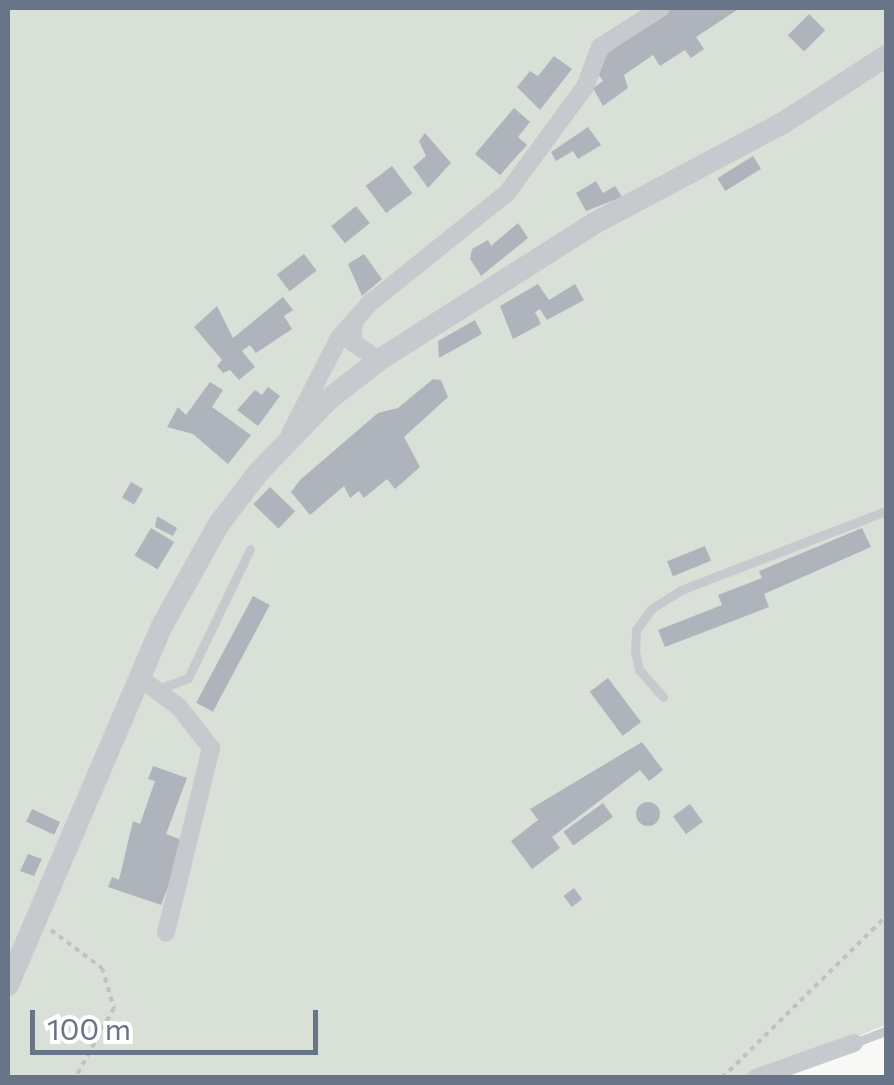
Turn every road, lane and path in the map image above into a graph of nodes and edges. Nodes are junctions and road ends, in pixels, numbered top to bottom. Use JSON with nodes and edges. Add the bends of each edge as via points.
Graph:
{"nodes":[{"id":1,"x":658,"y":9,"type":"edge"},
{"id":2,"x":886,"y":56,"type":"edge"},
{"id":3,"x":354,"y":322,"type":"junction"},
{"id":4,"x":379,"y":360,"type":"junction"},
{"id":5,"x":286,"y":444,"type":"junction"},
{"id":6,"x":886,"y":511,"type":"edge"},
{"id":7,"x":250,"y":549,"type":"dead end"},
{"id":8,"x":148,"y":684,"type":"junction"},
{"id":9,"x":664,"y":696,"type":"dead end"},
{"id":10,"x":43,"y":903,"type":"junction"},
{"id":11,"x":886,"y":916,"type":"edge"},
{"id":12,"x":166,"y":933,"type":"dead end"},
{"id":13,"x":8,"y":984,"type":"edge"},
{"id":14,"x":886,"y":1031,"type":"edge"},
{"id":15,"x":854,"y":1043,"type":"joint"},
{"id":16,"x":75,"y":1078,"type":"edge"},
{"id":17,"x":722,"y":1078,"type":"edge"},
{"id":18,"x":756,"y":1078,"type":"edge"}],
"edges":[{"from":1,"to":3,"type":"street","via":[[600,48],[586,87],[507,192]]},
{"from":2,"to":4,"type":"street","via":[[783,123],[593,224]]},
{"from":3,"to":4,"type":"street","via":[[352,342]]},
{"from":3,"to":5,"type":"street","via":[[339,338]]},
{"from":4,"to":5,"type":"street"},
{"from":5,"to":8,"type":"street","via":[[219,524]]},
{"from":6,"to":9,"type":"lane","via":[[681,590],[651,609],[636,630],[635,652],[639,669]]},
{"from":7,"to":8,"type":"lane","via":[[188,678]]},
{"from":8,"to":10,"type":"street"},
{"from":8,"to":12,"type":"street","via":[[179,707],[210,748]]},
{"from":10,"to":13,"type":"street"},
{"from":10,"to":16,"type":"path","via":[[50,930],[102,968],[114,1008]]},
{"from":11,"to":17,"type":"path"},
{"from":14,"to":15,"type":"lane"},
{"from":15,"to":18,"type":"street"}]}
